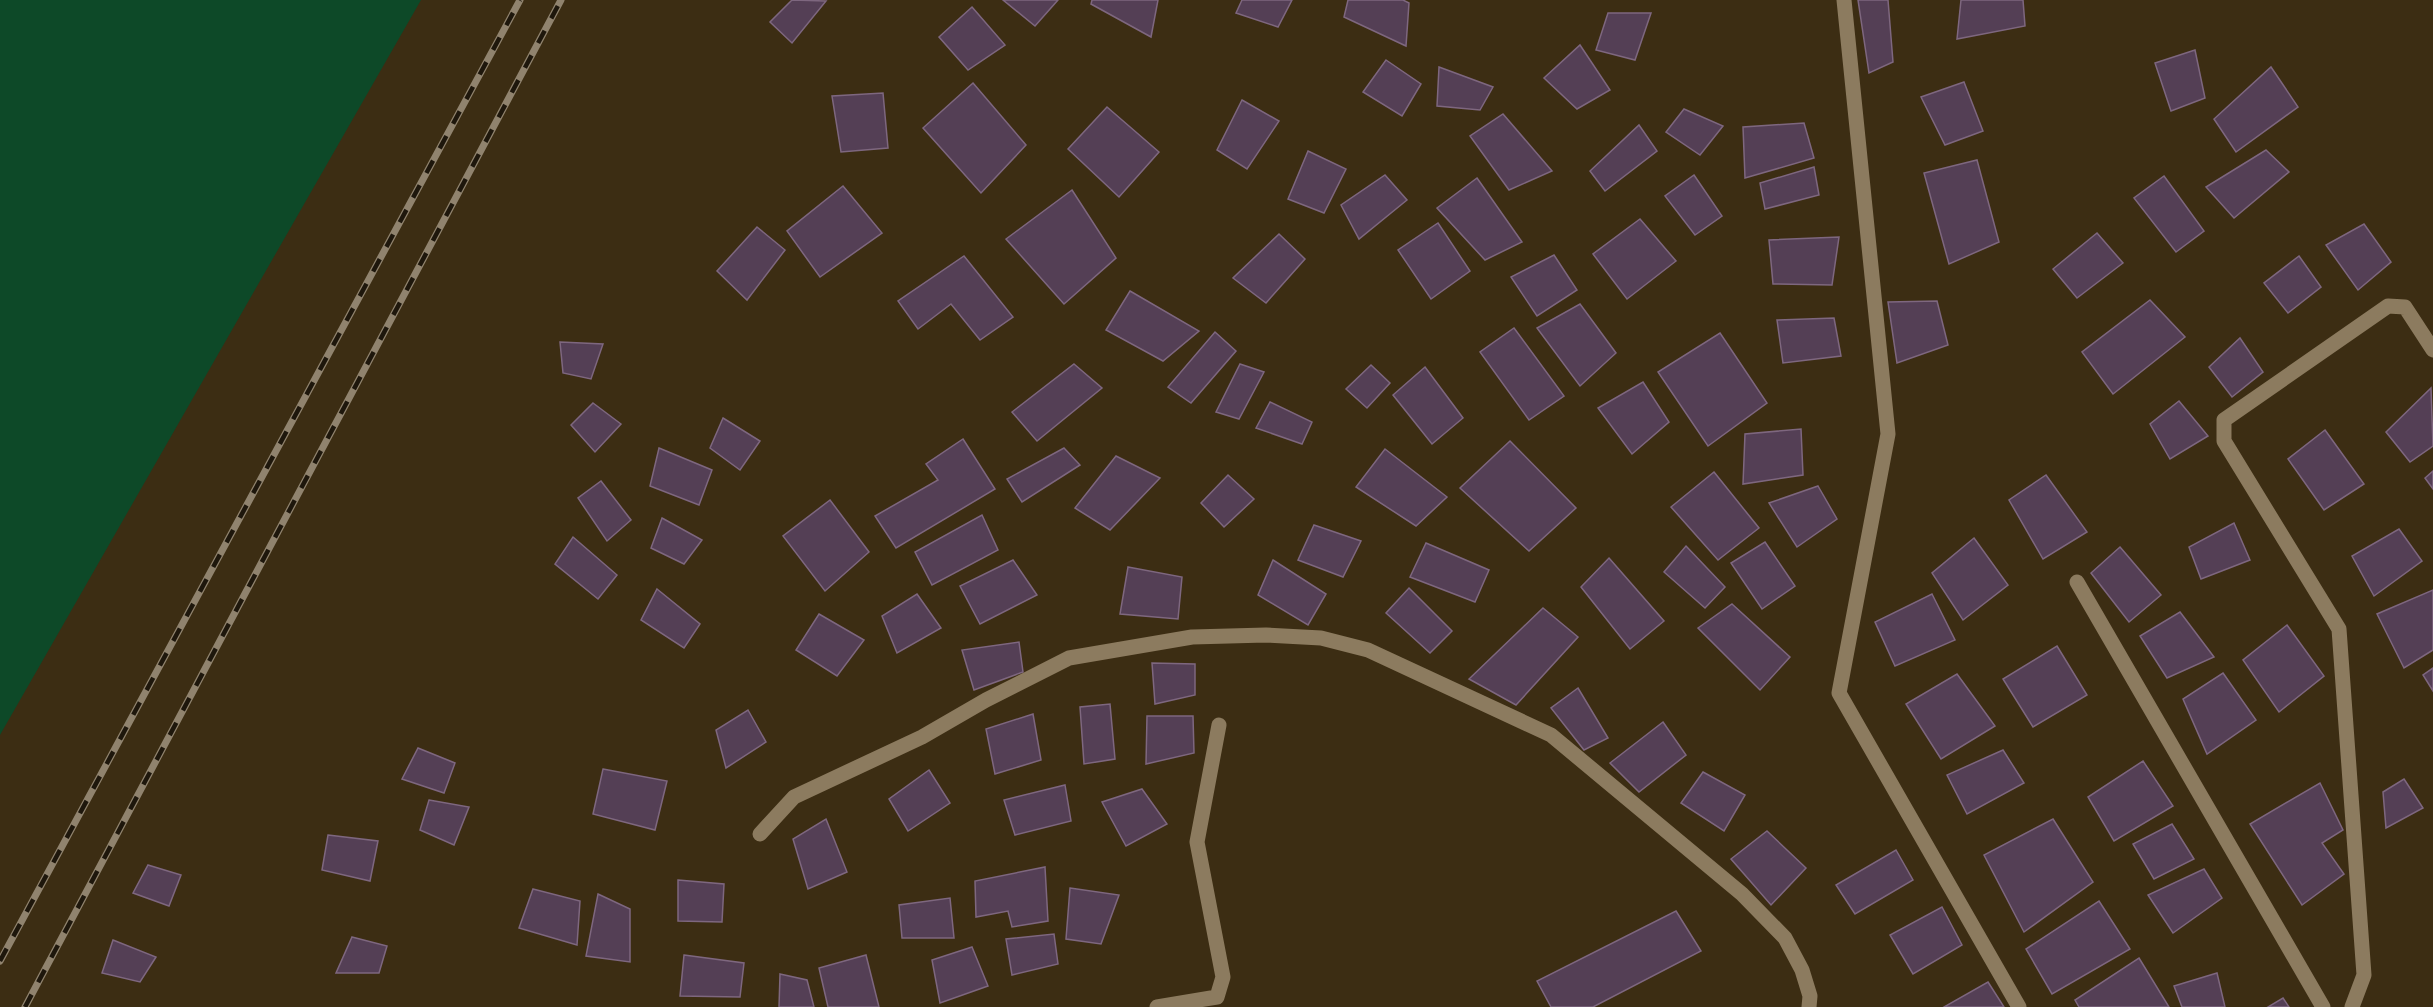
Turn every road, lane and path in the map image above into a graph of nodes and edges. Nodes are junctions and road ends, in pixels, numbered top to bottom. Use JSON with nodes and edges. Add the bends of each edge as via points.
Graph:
{"nodes":[{"id":1,"x":1845,"y":0,"type":"edge"},
{"id":2,"x":2433,"y":350,"type":"edge"},
{"id":3,"x":2077,"y":582,"type":"dead end"},
{"id":4,"x":1219,"y":725,"type":"dead end"},
{"id":5,"x":760,"y":834,"type":"dead end"},
{"id":6,"x":1221,"y":1002,"type":"edge"},
{"id":7,"x":1157,"y":1007,"type":"edge"},
{"id":8,"x":1809,"y":1007,"type":"edge"},
{"id":9,"x":2019,"y":1007,"type":"edge"},
{"id":10,"x":2323,"y":1007,"type":"edge"},
{"id":11,"x":2352,"y":1007,"type":"edge"}],
"edges":[{"from":1,"to":9,"type":"street","via":[[1888,434],[1839,693]]},
{"from":2,"to":11,"type":"street","via":[[2405,307],[2388,306],[2224,420],[2224,441],[2339,629],[2364,975]]},
{"from":3,"to":10,"type":"street"},
{"from":4,"to":6,"type":"street","via":[[1197,842],[1223,977]]},
{"from":5,"to":8,"type":"street","via":[[794,797],[922,737],[1069,658],[1192,637],[1322,638],[1368,650],[1551,735],[1742,894],[1785,938],[1802,970],[1810,996]]},
{"from":6,"to":7,"type":"street"}]}
